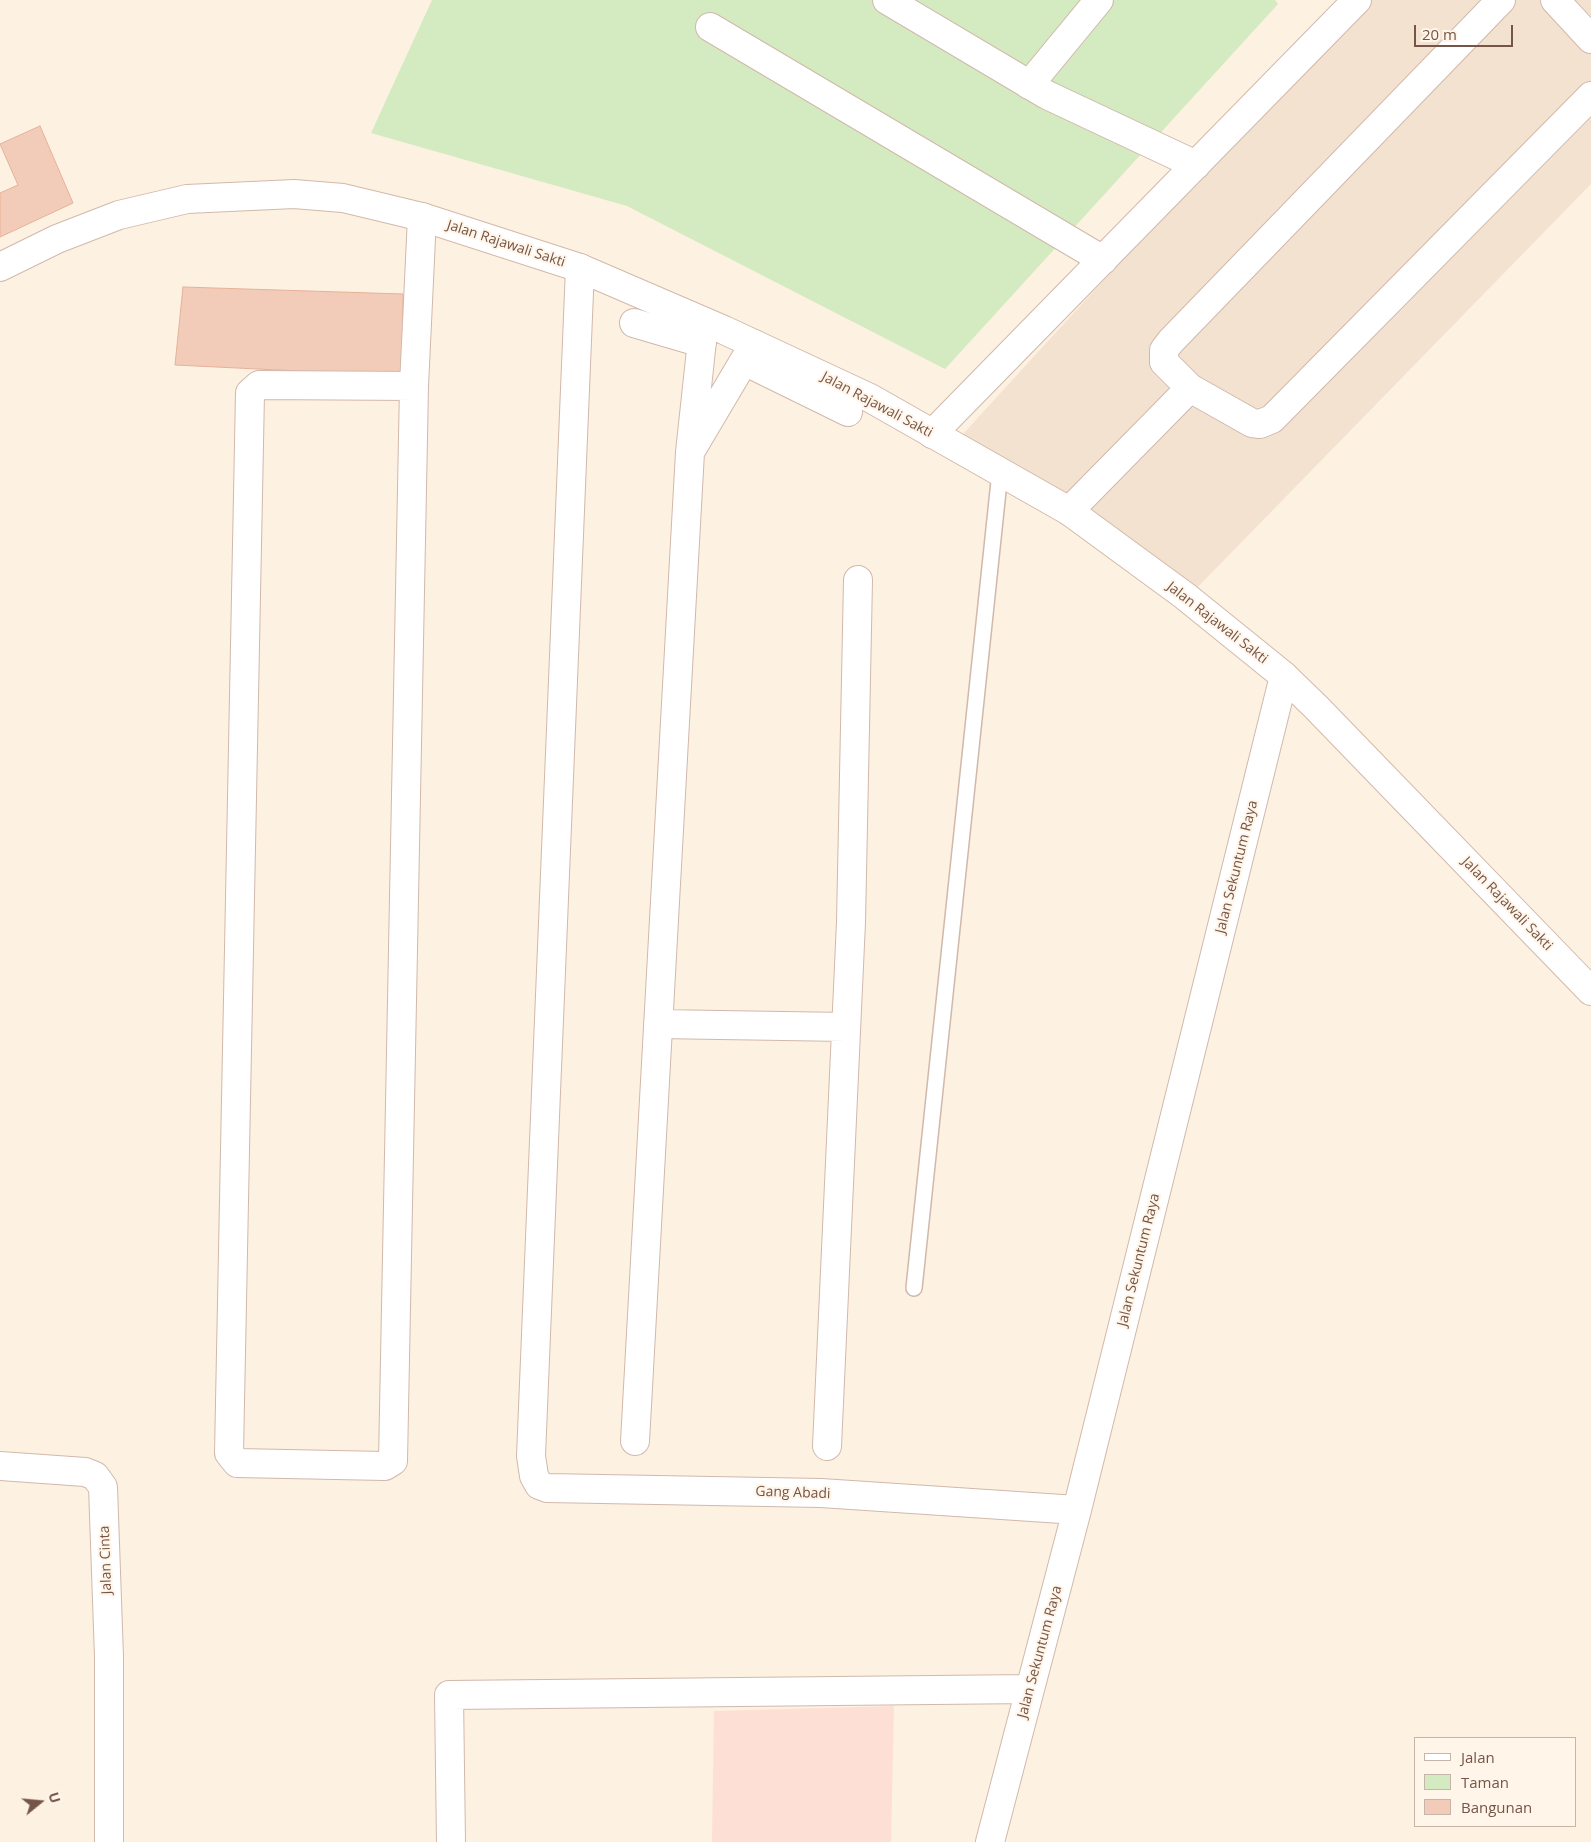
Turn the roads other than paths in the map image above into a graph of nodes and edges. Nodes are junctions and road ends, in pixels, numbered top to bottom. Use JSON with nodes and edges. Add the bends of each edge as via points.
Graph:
{"nodes":[{"id":1,"x":887,"y":0,"type":"edge"},
{"id":2,"x":1100,"y":0,"type":"edge"},
{"id":3,"x":1358,"y":0,"type":"edge"},
{"id":4,"x":1501,"y":0,"type":"edge"},
{"id":5,"x":1555,"y":0,"type":"edge"},
{"id":6,"x":710,"y":27,"type":"dead end"},
{"id":7,"x":1591,"y":39,"type":"edge"},
{"id":8,"x":1029,"y":85,"type":"junction"},
{"id":9,"x":1591,"y":96,"type":"edge"},
{"id":10,"x":1196,"y":165,"type":"junction"},
{"id":11,"x":422,"y":217,"type":"junction"},
{"id":12,"x":1103,"y":260,"type":"junction"},
{"id":13,"x":0,"y":267,"type":"edge"},
{"id":14,"x":580,"y":268,"type":"junction"},
{"id":15,"x":634,"y":323,"type":"dead end"},
{"id":16,"x":703,"y":332,"type":"junction"},
{"id":17,"x":749,"y":352,"type":"junction"},
{"id":18,"x":414,"y":386,"type":"junction"},
{"id":19,"x":1190,"y":388,"type":"junction"},
{"id":20,"x":848,"y":412,"type":"dead end"},
{"id":21,"x":932,"y":434,"type":"junction"},
{"id":22,"x":690,"y":452,"type":"junction"},
{"id":23,"x":1000,"y":472,"type":"junction"},
{"id":24,"x":1069,"y":511,"type":"junction"},
{"id":25,"x":858,"y":580,"type":"dead end"},
{"id":26,"x":1284,"y":676,"type":"junction"},
{"id":27,"x":1591,"y":991,"type":"edge"},
{"id":28,"x":658,"y":1024,"type":"junction"},
{"id":29,"x":846,"y":1027,"type":"junction"},
{"id":30,"x":914,"y":1288,"type":"dead end"},
{"id":31,"x":634,"y":1442,"type":"dead end"},
{"id":32,"x":827,"y":1446,"type":"dead end"},
{"id":33,"x":0,"y":1466,"type":"edge"},
{"id":34,"x":1077,"y":1510,"type":"junction"},
{"id":35,"x":1030,"y":1689,"type":"junction"},
{"id":36,"x":109,"y":1842,"type":"edge"},
{"id":37,"x":451,"y":1842,"type":"edge"},
{"id":38,"x":990,"y":1842,"type":"edge"}],
"edges":[{"from":1,"to":8,"type":"street"},
{"from":2,"to":8,"type":"street"},
{"from":3,"to":10,"type":"street"},
{"from":4,"to":19,"type":"street","via":[[1171,341],[1164,350],[1164,362]]},
{"from":5,"to":7,"type":"street"},
{"from":6,"to":12,"type":"street"},
{"from":8,"to":10,"type":"street"},
{"from":9,"to":19,"type":"street","via":[[1272,419],[1260,424],[1252,423]]},
{"from":10,"to":12,"type":"street"},
{"from":11,"to":13,"type":"street","name":"Jalan Rajawali Sakti","via":[[343,198],[294,194],[188,199],[119,215],[57,239]]},
{"from":11,"to":14,"type":"street","name":"Jalan Rajawali Sakti"},
{"from":11,"to":18,"type":"street"},
{"from":12,"to":21,"type":"street"},
{"from":14,"to":16,"type":"street","name":"Jalan Rajawali Sakti"},
{"from":14,"to":34,"type":"street","name":"Gang Abadi","via":[[530,1456],[534,1476],[539,1485],[547,1488],[821,1493]]},
{"from":15,"to":16,"type":"street"},
{"from":16,"to":17,"type":"street","name":"Jalan Rajawali Sakti"},
{"from":16,"to":22,"type":"street"},
{"from":17,"to":20,"type":"street"},
{"from":17,"to":21,"type":"street","name":"Jalan Rajawali Sakti","via":[[870,398]]},
{"from":17,"to":22,"type":"street"},
{"from":18,"to":18,"type":"street","via":[[393,1461],[385,1466],[237,1462],[229,1453],[250,393],[259,386]]},
{"from":19,"to":24,"type":"street"},
{"from":21,"to":23,"type":"street","name":"Jalan Rajawali Sakti"},
{"from":22,"to":28,"type":"street"},
{"from":23,"to":24,"type":"street","name":"Jalan Rajawali Sakti"},
{"from":23,"to":30,"type":"lane"},
{"from":24,"to":26,"type":"street","name":"Jalan Rajawali Sakti","via":[[1185,596]]},
{"from":25,"to":29,"type":"street"},
{"from":26,"to":27,"type":"street","name":"Jalan Rajawali Sakti"},
{"from":26,"to":34,"type":"street","name":"Jalan Sekuntum Raya"},
{"from":28,"to":29,"type":"street"},
{"from":28,"to":31,"type":"street"},
{"from":29,"to":32,"type":"street"},
{"from":33,"to":36,"type":"street","name":"Jalan Cinta","via":[[85,1472],[100,1481],[104,1494],[109,1657]]},
{"from":34,"to":35,"type":"street","name":"Jalan Sekuntum Raya"},
{"from":35,"to":37,"type":"street","via":[[449,1695]]},
{"from":35,"to":38,"type":"street","name":"Jalan Sekuntum Raya"}]}
